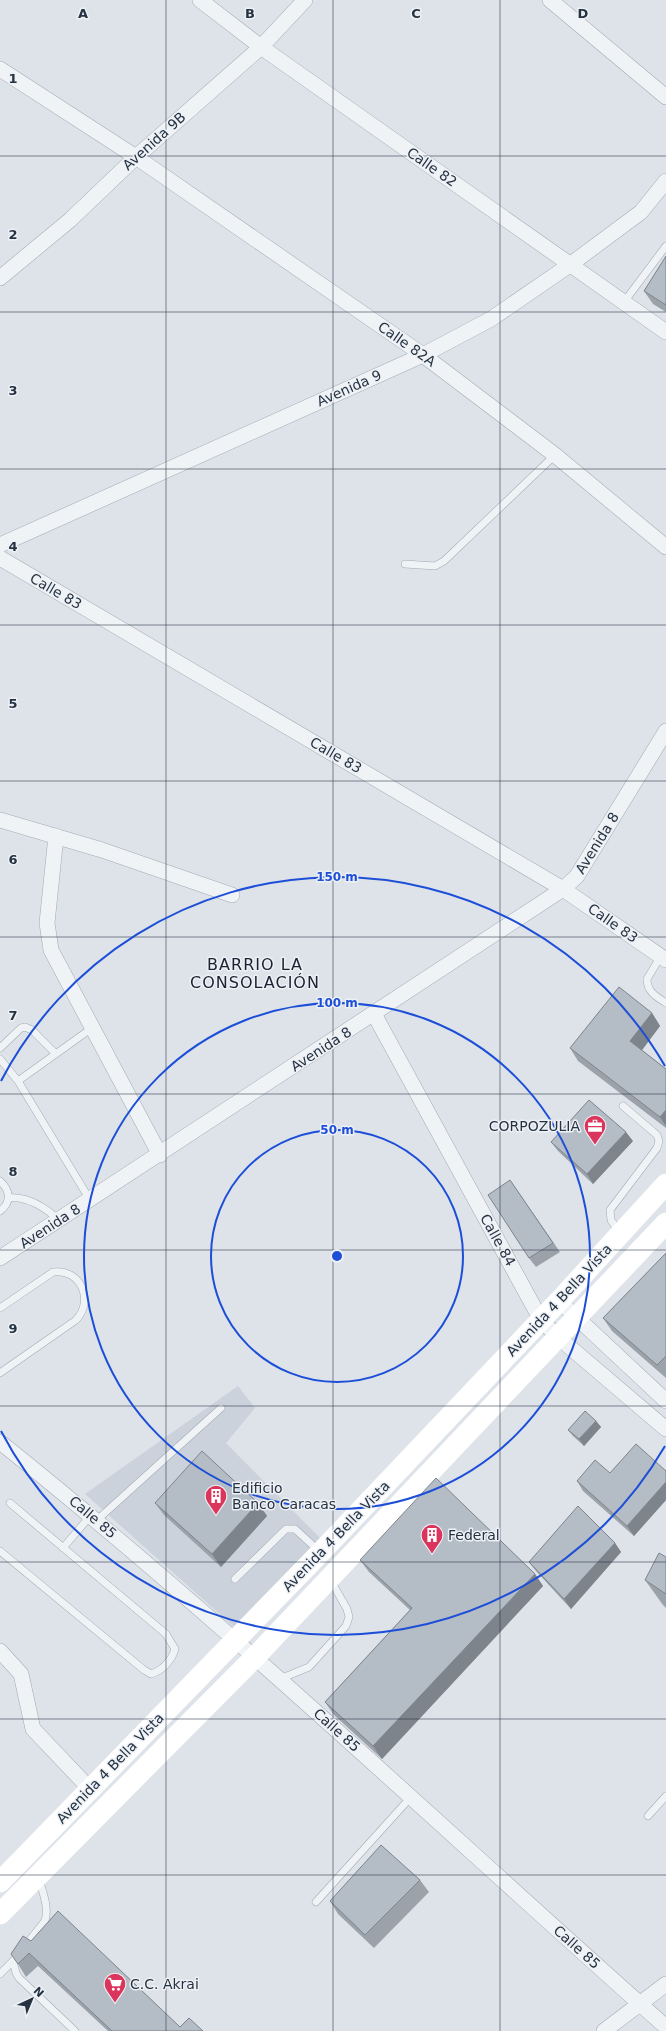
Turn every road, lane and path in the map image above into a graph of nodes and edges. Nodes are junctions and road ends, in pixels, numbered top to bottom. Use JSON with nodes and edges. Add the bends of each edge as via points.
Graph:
{"nodes":[{"id":1,"x":200,"y":0,"type":"edge"},
{"id":2,"x":305,"y":0,"type":"edge"},
{"id":3,"x":550,"y":0,"type":"edge"},
{"id":4,"x":261,"y":47,"type":"junction"},
{"id":5,"x":0,"y":69,"type":"edge"},
{"id":6,"x":666,"y":97,"type":"edge"},
{"id":7,"x":136,"y":157,"type":"junction"},
{"id":8,"x":666,"y":181,"type":"edge"},
{"id":9,"x":666,"y":246,"type":"edge"},
{"id":10,"x":570,"y":264,"type":"junction"},
{"id":11,"x":0,"y":278,"type":"edge"},
{"id":12,"x":624,"y":302,"type":"junction"},
{"id":13,"x":666,"y":332,"type":"edge"},
{"id":14,"x":423,"y":355,"type":"junction"},
{"id":15,"x":555,"y":455,"type":"junction"},
{"id":16,"x":0,"y":545,"type":"edge"},
{"id":17,"x":666,"y":547,"type":"edge"},
{"id":18,"x":0,"y":558,"type":"edge"},
{"id":19,"x":405,"y":564,"type":"dead end"},
{"id":20,"x":666,"y":731,"type":"edge"},
{"id":21,"x":0,"y":820,"type":"edge"},
{"id":22,"x":56,"y":836,"type":"junction"},
{"id":23,"x":563,"y":889,"type":"junction"},
{"id":24,"x":232,"y":895,"type":"dead end"},
{"id":25,"x":664,"y":958,"type":"edge"},
{"id":26,"x":666,"y":1003,"type":"edge"},
{"id":27,"x":374,"y":1014,"type":"junction"},
{"id":28,"x":92,"y":1028,"type":"junction"},
{"id":29,"x":0,"y":1048,"type":"edge"},
{"id":30,"x":55,"y":1053,"type":"junction"},
{"id":31,"x":0,"y":1059,"type":"edge"},
{"id":32,"x":18,"y":1081,"type":"junction"},
{"id":33,"x":623,"y":1106,"type":"edge"},
{"id":34,"x":160,"y":1155,"type":"junction"},
{"id":35,"x":0,"y":1180,"type":"edge"},
{"id":36,"x":666,"y":1184,"type":"edge"},
{"id":37,"x":9,"y":1198,"type":"junction"},
{"id":38,"x":90,"y":1200,"type":"junction"},
{"id":39,"x":0,"y":1211,"type":"edge"},
{"id":40,"x":60,"y":1220,"type":"junction"},
{"id":41,"x":666,"y":1223,"type":"edge"},
{"id":42,"x":620,"y":1234,"type":"junction"},
{"id":43,"x":0,"y":1258,"type":"edge"},
{"id":44,"x":559,"y":1301,"type":"junction"},
{"id":45,"x":0,"y":1308,"type":"edge"},
{"id":46,"x":578,"y":1319,"type":"junction"},
{"id":47,"x":541,"y":1320,"type":"junction"},
{"id":48,"x":559,"y":1338,"type":"junction"},
{"id":49,"x":0,"y":1373,"type":"edge"},
{"id":50,"x":666,"y":1401,"type":"edge"},
{"id":51,"x":221,"y":1408,"type":"dead end"},
{"id":52,"x":663,"y":1423,"type":"edge"},
{"id":53,"x":0,"y":1442,"type":"edge"},
{"id":54,"x":10,"y":1503,"type":"dead end"},
{"id":55,"x":94,"y":1517,"type":"junction"},
{"id":56,"x":63,"y":1548,"type":"junction"},
{"id":57,"x":0,"y":1551,"type":"edge"},
{"id":58,"x":321,"y":1552,"type":"junction"},
{"id":59,"x":235,"y":1579,"type":"dead end"},
{"id":60,"x":330,"y":1579,"type":"junction"},
{"id":61,"x":235,"y":1639,"type":"junction"},
{"id":62,"x":0,"y":1651,"type":"edge"},
{"id":63,"x":255,"y":1657,"type":"junction"},
{"id":64,"x":280,"y":1679,"type":"junction"},
{"id":65,"x":90,"y":1789,"type":"junction"},
{"id":66,"x":666,"y":1796,"type":"edge"},
{"id":67,"x":411,"y":1797,"type":"junction"},
{"id":68,"x":648,"y":1816,"type":"dead end"},
{"id":69,"x":38,"y":1875,"type":"junction"},
{"id":70,"x":0,"y":1882,"type":"edge"},
{"id":71,"x":316,"y":1902,"type":"dead end"},
{"id":72,"x":0,"y":1914,"type":"edge"},
{"id":73,"x":13,"y":1961,"type":"junction"},
{"id":74,"x":0,"y":1974,"type":"edge"},
{"id":75,"x":666,"y":1984,"type":"edge"},
{"id":76,"x":640,"y":2004,"type":"junction"},
{"id":77,"x":666,"y":2027,"type":"edge"},
{"id":78,"x":75,"y":2031,"type":"edge"},
{"id":79,"x":604,"y":2031,"type":"edge"}],
"edges":[{"from":1,"to":4,"type":"street","name":"Calle 82"},
{"from":2,"to":4,"type":"street","name":"Avenida 9B"},
{"from":3,"to":6,"type":"street"},
{"from":4,"to":7,"type":"street","name":"Avenida 9B"},
{"from":4,"to":10,"type":"street","name":"Calle 82"},
{"from":5,"to":7,"type":"street","name":"Calle 82A"},
{"from":7,"to":11,"type":"street","name":"Avenida 9B","via":[[70,220]]},
{"from":7,"to":14,"type":"street","name":"Calle 82A"},
{"from":8,"to":10,"type":"street","name":"Avenida 9","via":[[641,212]]},
{"from":9,"to":12,"type":"lane"},
{"from":10,"to":12,"type":"street","name":"Calle 82"},
{"from":10,"to":14,"type":"street","name":"Avenida 9","via":[[491,319]]},
{"from":12,"to":13,"type":"street","name":"Calle 82"},
{"from":14,"to":15,"type":"street","name":"Calle 82A"},
{"from":14,"to":16,"type":"street","name":"Avenida 9"},
{"from":15,"to":17,"type":"street","name":"Calle 82A"},
{"from":15,"to":19,"type":"lane","via":[[444,561],[435,566]]},
{"from":18,"to":23,"type":"street","name":"Calle 83"},
{"from":20,"to":23,"type":"street","name":"Avenida 8","via":[[577,876]]},
{"from":21,"to":22,"type":"street"},
{"from":22,"to":24,"type":"street"},
{"from":22,"to":28,"type":"street","via":[[47,923],[48,936],[51,950]]},
{"from":23,"to":25,"type":"street","name":"Calle 83"},
{"from":23,"to":27,"type":"street","name":"Avenida 8"},
{"from":25,"to":26,"type":"lane","via":[[647,979],[647,983],[652,993]]},
{"from":27,"to":34,"type":"street","name":"Avenida 8"},
{"from":27,"to":47,"type":"street","name":"Calle 84"},
{"from":28,"to":30,"type":"lane"},
{"from":28,"to":34,"type":"street"},
{"from":29,"to":30,"type":"lane","via":[[25,1027],[32,1030]]},
{"from":30,"to":32,"type":"lane"},
{"from":31,"to":32,"type":"lane"},
{"from":32,"to":38,"type":"lane"},
{"from":33,"to":42,"type":"lane","via":[[657,1135],[659,1141],[657,1148],[610,1210],[610,1220]]},
{"from":34,"to":38,"type":"street","name":"Avenida 8"},
{"from":35,"to":37,"type":"lane","via":[[7,1189]]},
{"from":36,"to":42,"type":"street","name":"Avenida 4 Bella Vista"},
{"from":37,"to":39,"type":"lane"},
{"from":37,"to":40,"type":"lane","via":[[15,1197],[36,1203]]},
{"from":38,"to":40,"type":"street","name":"Avenida 8"},
{"from":40,"to":43,"type":"street","name":"Avenida 8"},
{"from":41,"to":46,"type":"street","name":"Avenida 4 Bella Vista"},
{"from":42,"to":44,"type":"street","name":"Avenida 4 Bella Vista"},
{"from":44,"to":46,"type":"street"},
{"from":44,"to":47,"type":"street","name":"Avenida 4 Bella Vista"},
{"from":45,"to":49,"type":"lane","via":[[53,1272],[62,1271],[69,1272],[74,1278],[84,1292],[86,1302],[84,1310],[76,1320]]},
{"from":46,"to":48,"type":"street","name":"Avenida 4 Bella Vista"},
{"from":46,"to":50,"type":"street"},
{"from":47,"to":48,"type":"street","name":"Calle 84"},
{"from":47,"to":58,"type":"street","name":"Avenida 4 Bella Vista"},
{"from":48,"to":52,"type":"street","name":"Calle 84"},
{"from":48,"to":60,"type":"street","name":"Avenida 4 Bella Vista"},
{"from":51,"to":55,"type":"lane"},
{"from":53,"to":55,"type":"street","name":"Calle 85"},
{"from":54,"to":56,"type":"lane"},
{"from":55,"to":56,"type":"lane"},
{"from":55,"to":61,"type":"street","name":"Calle 85"},
{"from":56,"to":57,"type":"lane","via":[[166,1634],[175,1648],[173,1656],[159,1672],[151,1674],[144,1670]]},
{"from":58,"to":59,"type":"lane","via":[[295,1529],[286,1529]]},
{"from":58,"to":61,"type":"street","name":"Avenida 4 Bella Vista"},
{"from":60,"to":63,"type":"street","name":"Avenida 4 Bella Vista"},
{"from":60,"to":64,"type":"lane","via":[[347,1609],[349,1617],[346,1626],[309,1667]]},
{"from":61,"to":63,"type":"street","name":"Calle 85"},
{"from":61,"to":65,"type":"street","name":"Avenida 4 Bella Vista"},
{"from":62,"to":65,"type":"street","via":[[21,1674],[33,1730]]},
{"from":63,"to":64,"type":"street","name":"Calle 85"},
{"from":63,"to":69,"type":"street","name":"Avenida 4 Bella Vista"},
{"from":64,"to":67,"type":"street","name":"Calle 85"},
{"from":65,"to":70,"type":"street","name":"Avenida 4 Bella Vista"},
{"from":66,"to":68,"type":"lane"},
{"from":67,"to":71,"type":"lane"},
{"from":67,"to":76,"type":"street","name":"Calle 85"},
{"from":69,"to":72,"type":"street","name":"Avenida 4 Bella Vista"},
{"from":69,"to":73,"type":"lane","via":[[46,1903],[45,1921]]},
{"from":73,"to":74,"type":"lane"},
{"from":73,"to":78,"type":"lane","via":[[19,1978]]},
{"from":75,"to":76,"type":"street"},
{"from":76,"to":77,"type":"street","name":"Calle 85"},
{"from":76,"to":79,"type":"street"}]}
